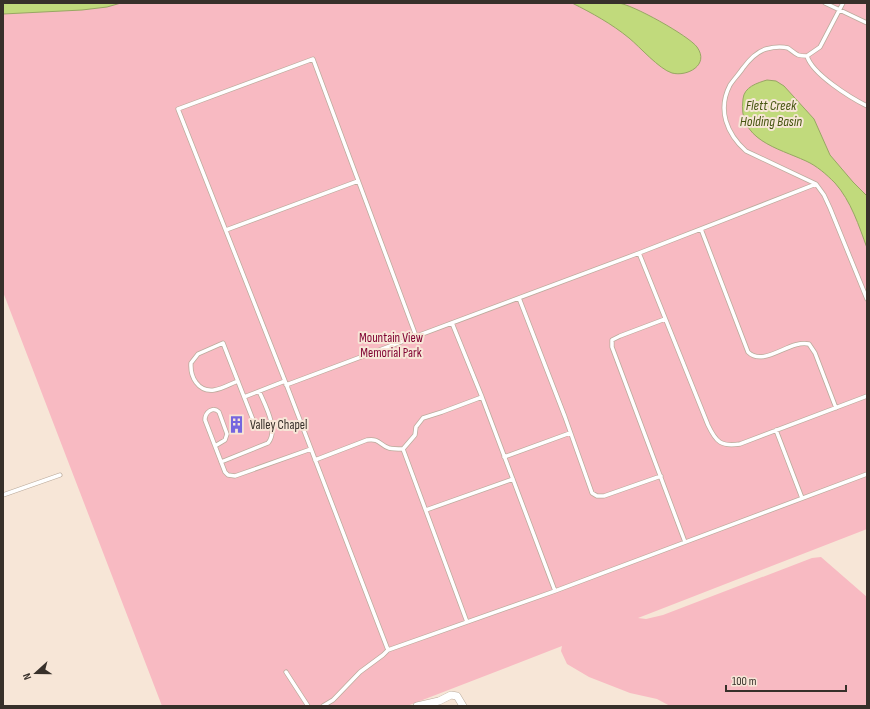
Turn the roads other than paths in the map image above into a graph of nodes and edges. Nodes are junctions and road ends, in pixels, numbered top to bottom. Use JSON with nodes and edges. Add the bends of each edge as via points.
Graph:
{"nodes":[{"id":1,"x":825,"y":3,"type":"edge"},
{"id":2,"x":843,"y":3,"type":"edge"},
{"id":3,"x":840,"y":10,"type":"junction"},
{"id":4,"x":867,"y":23,"type":"edge"},
{"id":5,"x":807,"y":56,"type":"junction"},
{"id":6,"x":867,"y":106,"type":"edge"},
{"id":7,"x":358,"y":181,"type":"junction"},
{"id":8,"x":816,"y":184,"type":"junction"},
{"id":9,"x":701,"y":228,"type":"junction"},
{"id":10,"x":226,"y":230,"type":"junction"},
{"id":11,"x":639,"y":253,"type":"junction"},
{"id":12,"x":519,"y":298,"type":"junction"},
{"id":13,"x":867,"y":299,"type":"edge"},
{"id":14,"x":665,"y":319,"type":"junction"},
{"id":15,"x":452,"y":323,"type":"junction"},
{"id":16,"x":416,"y":336,"type":"junction"},
{"id":17,"x":238,"y":381,"type":"junction"},
{"id":18,"x":285,"y":383,"type":"junction"},
{"id":19,"x":259,"y":391,"type":"junction"},
{"id":20,"x":244,"y":396,"type":"junction"},
{"id":21,"x":867,"y":396,"type":"edge"},
{"id":22,"x":482,"y":397,"type":"junction"},
{"id":23,"x":836,"y":408,"type":"junction"},
{"id":24,"x":270,"y":422,"type":"junction"},
{"id":25,"x":776,"y":430,"type":"junction"},
{"id":26,"x":570,"y":433,"type":"junction"},
{"id":27,"x":216,"y":446,"type":"junction"},
{"id":28,"x":310,"y":449,"type":"junction"},
{"id":29,"x":403,"y":449,"type":"junction"},
{"id":30,"x":504,"y":457,"type":"junction"},
{"id":31,"x":315,"y":460,"type":"junction"},
{"id":32,"x":221,"y":462,"type":"junction"},
{"id":33,"x":867,"y":474,"type":"edge"},
{"id":34,"x":60,"y":475,"type":"dead end"},
{"id":35,"x":661,"y":476,"type":"junction"},
{"id":36,"x":513,"y":479,"type":"junction"},
{"id":37,"x":3,"y":495,"type":"edge"},
{"id":38,"x":802,"y":498,"type":"junction"},
{"id":39,"x":426,"y":510,"type":"junction"},
{"id":40,"x":685,"y":542,"type":"junction"},
{"id":41,"x":555,"y":591,"type":"junction"},
{"id":42,"x":467,"y":622,"type":"junction"},
{"id":43,"x":388,"y":650,"type":"junction"},
{"id":44,"x":286,"y":672,"type":"dead end"},
{"id":45,"x":308,"y":706,"type":"edge"},
{"id":46,"x":323,"y":706,"type":"edge"},
{"id":47,"x":417,"y":706,"type":"edge"},
{"id":48,"x":463,"y":706,"type":"edge"}],
"edges":[{"from":1,"to":3,"type":"lane"},
{"from":2,"to":3,"type":"lane"},
{"from":3,"to":4,"type":"lane"},
{"from":3,"to":5,"type":"lane","via":[[820,47]]},
{"from":5,"to":6,"type":"lane","via":[[809,62],[836,87]]},
{"from":5,"to":8,"type":"lane","via":[[798,55],[788,48],[770,48],[757,53],[730,85],[724,111],[729,132],[736,143],[746,151]]},
{"from":7,"to":10,"type":"lane"},
{"from":7,"to":10,"type":"lane","via":[[313,58],[178,109]]},
{"from":7,"to":16,"type":"lane"},
{"from":8,"to":9,"type":"lane"},
{"from":8,"to":13,"type":"lane","via":[[830,208]]},
{"from":9,"to":11,"type":"lane"},
{"from":9,"to":23,"type":"lane","via":[[748,352],[753,356],[762,356],[799,344],[809,344],[815,353]]},
{"from":10,"to":18,"type":"lane"},
{"from":11,"to":12,"type":"lane"},
{"from":11,"to":14,"type":"lane"},
{"from":12,"to":15,"type":"lane"},
{"from":12,"to":26,"type":"lane"},
{"from":14,"to":25,"type":"lane","via":[[715,438],[723,444],[733,445]]},
{"from":14,"to":35,"type":"lane","via":[[612,340],[612,347]]},
{"from":15,"to":16,"type":"lane"},
{"from":15,"to":22,"type":"lane"},
{"from":16,"to":18,"type":"lane"},
{"from":17,"to":17,"type":"lane","via":[[223,343],[198,354],[191,363],[193,378],[203,389],[213,390]]},
{"from":17,"to":20,"type":"lane"},
{"from":18,"to":19,"type":"lane"},
{"from":18,"to":28,"type":"lane"},
{"from":19,"to":20,"type":"lane"},
{"from":19,"to":24,"type":"lane"},
{"from":20,"to":24,"type":"lane","via":[[255,425]]},
{"from":21,"to":23,"type":"lane"},
{"from":22,"to":29,"type":"lane","via":[[423,418],[416,426],[415,436]]},
{"from":22,"to":30,"type":"lane"},
{"from":23,"to":25,"type":"lane"},
{"from":24,"to":32,"type":"lane","via":[[273,434],[268,443]]},
{"from":25,"to":38,"type":"lane"},
{"from":26,"to":30,"type":"lane"},
{"from":26,"to":35,"type":"lane","via":[[592,493],[597,496],[604,496]]},
{"from":27,"to":27,"type":"lane","via":[[205,420],[205,415],[213,409],[219,412],[227,434],[225,440]]},
{"from":27,"to":32,"type":"lane"},
{"from":28,"to":31,"type":"lane"},
{"from":28,"to":32,"type":"lane","via":[[235,476],[228,475]]},
{"from":29,"to":31,"type":"lane","via":[[388,448],[373,439]]},
{"from":29,"to":39,"type":"lane"},
{"from":30,"to":36,"type":"lane"},
{"from":31,"to":43,"type":"lane"},
{"from":33,"to":38,"type":"lane"},
{"from":34,"to":37,"type":"lane"},
{"from":35,"to":40,"type":"lane"},
{"from":36,"to":39,"type":"lane"},
{"from":36,"to":41,"type":"lane"},
{"from":38,"to":40,"type":"lane"},
{"from":39,"to":42,"type":"lane"},
{"from":40,"to":41,"type":"lane"},
{"from":41,"to":42,"type":"lane"},
{"from":42,"to":43,"type":"lane"},
{"from":43,"to":46,"type":"lane"},
{"from":44,"to":45,"type":"lane"},
{"from":47,"to":48,"type":"street","via":[[451,695],[457,696]]}]}
